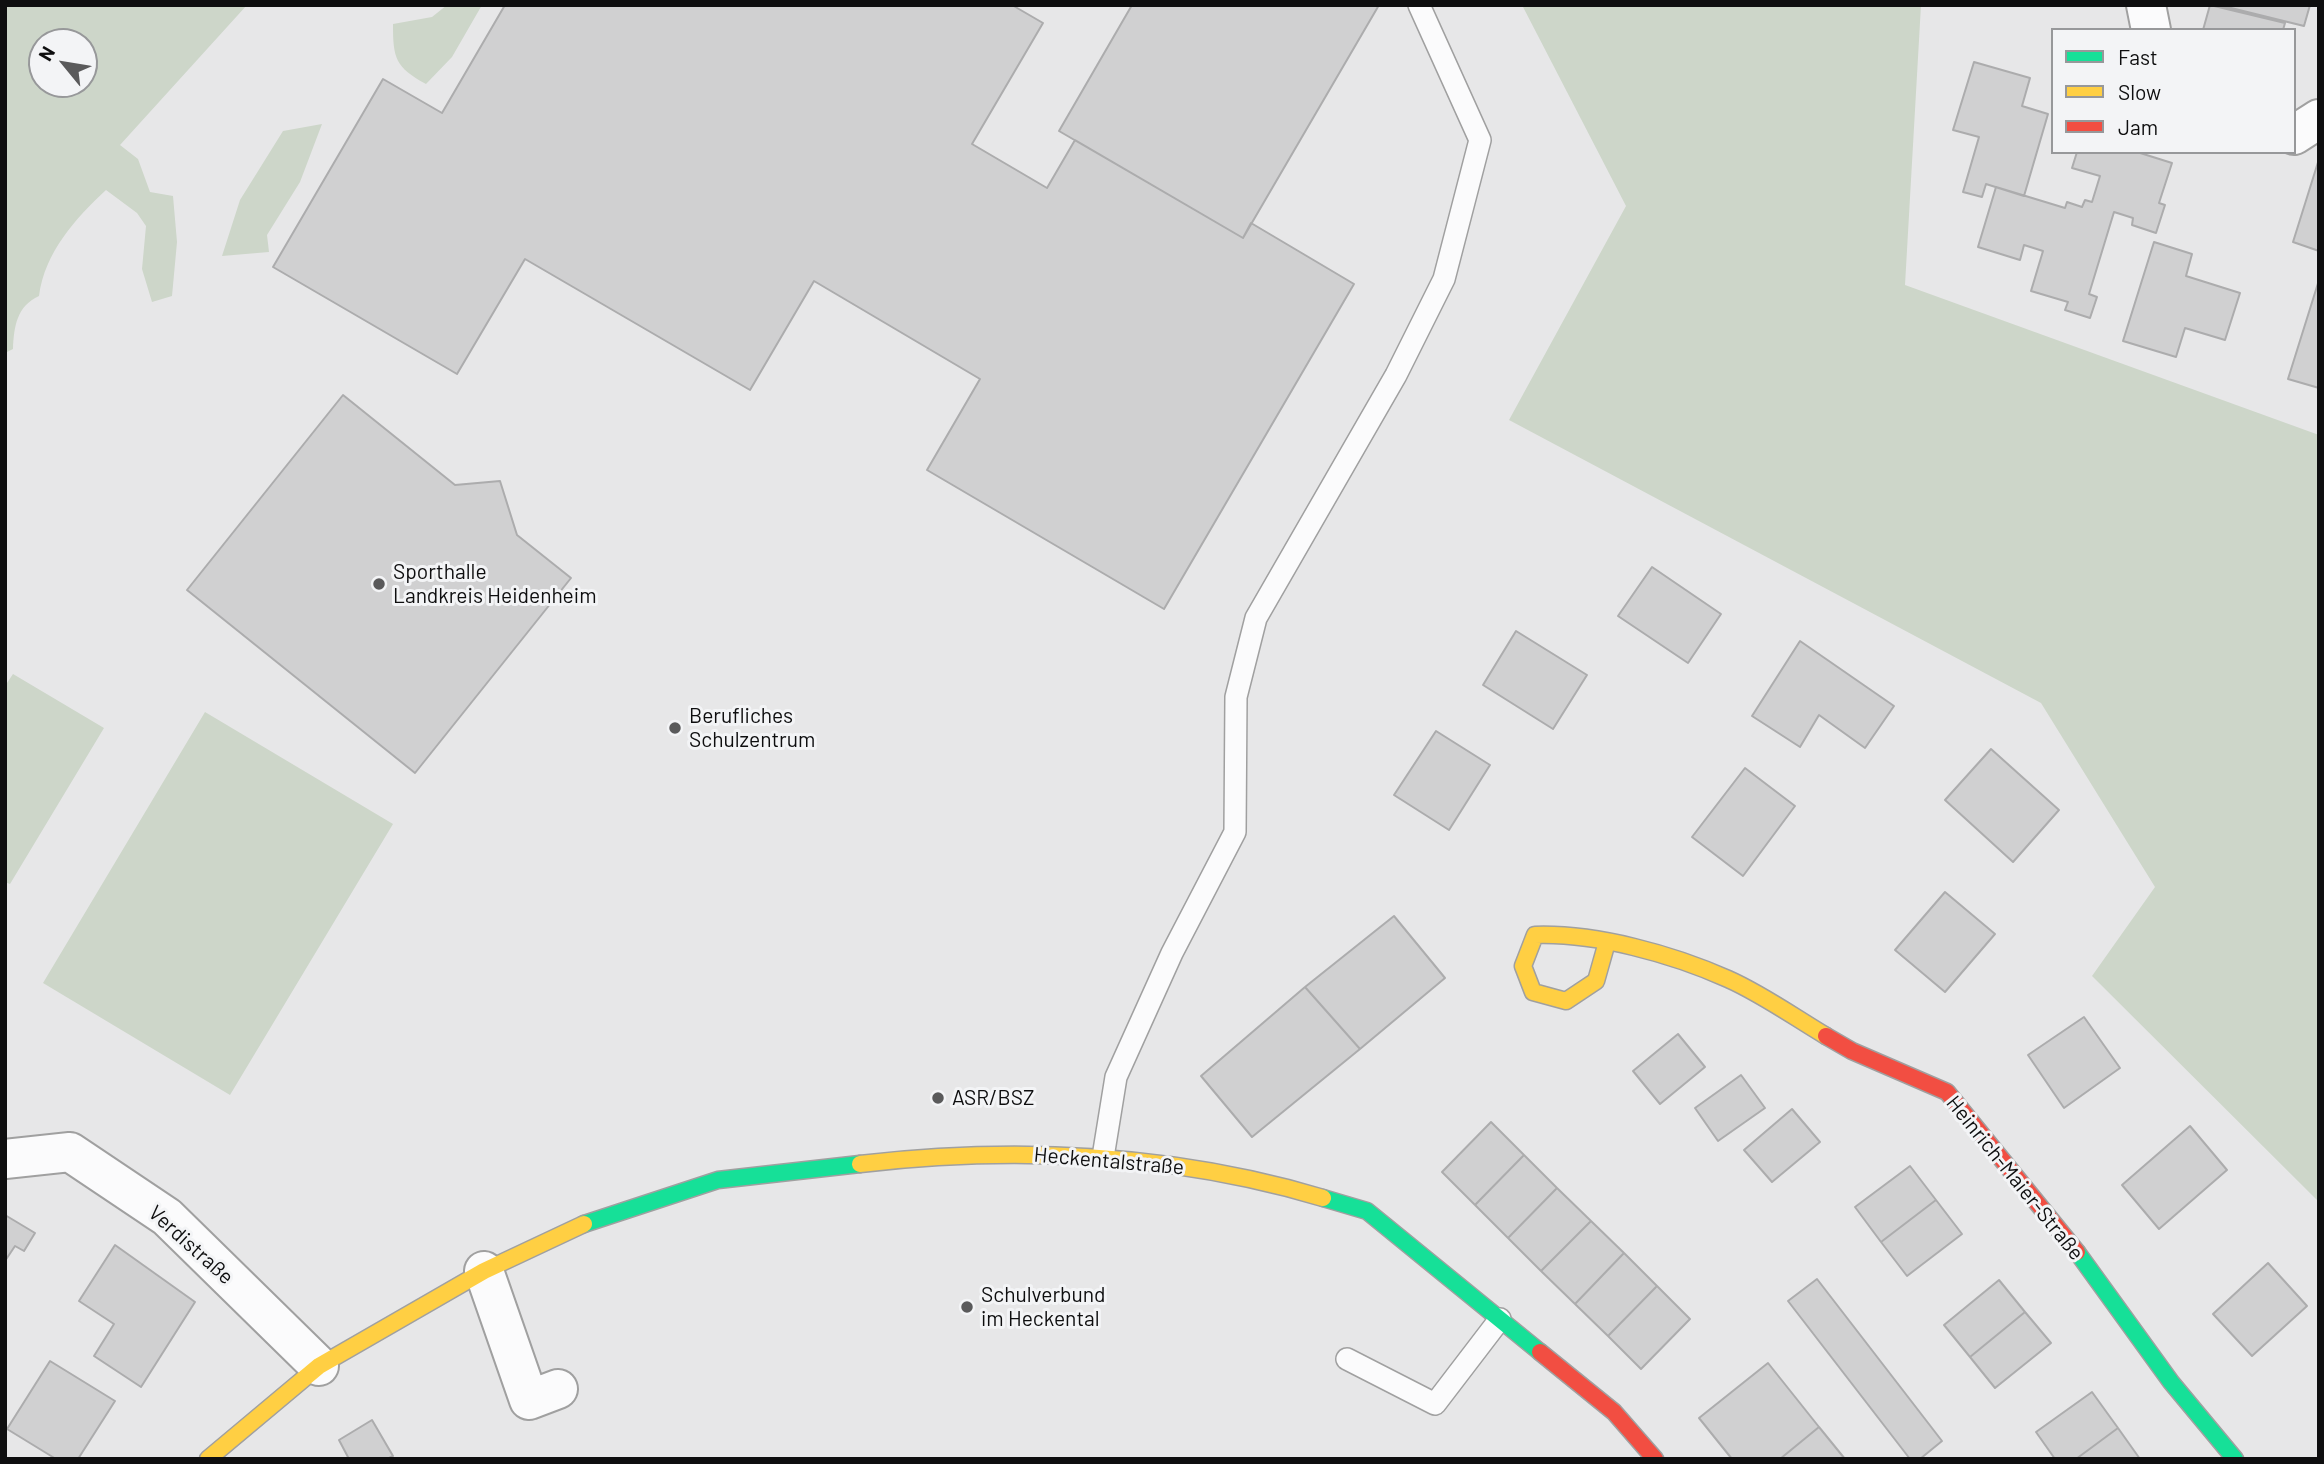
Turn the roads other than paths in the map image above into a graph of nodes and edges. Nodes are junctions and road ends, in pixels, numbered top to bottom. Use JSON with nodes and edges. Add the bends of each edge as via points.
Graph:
{"nodes":[{"id":1,"x":1419,"y":5,"type":"edge"},
{"id":2,"x":2146,"y":5,"type":"edge"},
{"id":3,"x":2151,"y":28,"type":"edge"},
{"id":4,"x":2319,"y":119,"type":"edge"},
{"id":5,"x":2296,"y":134,"type":"edge"},
{"id":6,"x":1607,"y":942,"type":"junction"},
{"id":7,"x":1103,"y":1157,"type":"junction"},
{"id":8,"x":5,"y":1159,"type":"edge"},
{"id":9,"x":484,"y":1270,"type":"junction"},
{"id":10,"x":1500,"y":1319,"type":"junction"},
{"id":11,"x":1346,"y":1359,"type":"dead end"},
{"id":12,"x":319,"y":1366,"type":"junction"},
{"id":13,"x":558,"y":1389,"type":"dead end"},
{"id":14,"x":208,"y":1459,"type":"edge"},
{"id":15,"x":1655,"y":1459,"type":"edge"},
{"id":16,"x":2235,"y":1459,"type":"edge"}],
"edges":[{"from":1,"to":7,"type":"lane","via":[[1480,140],[1444,279],[1396,375],[1256,618],[1236,697],[1235,832],[1172,953],[1116,1077]]},
{"from":2,"to":3,"type":"street"},
{"from":4,"to":5,"type":"street"},
{"from":6,"to":6,"type":"street","name":"Heinrich-Maier-Straße","via":[[1564,933],[1535,935],[1523,966],[1533,992],[1566,1001],[1596,981]]},
{"from":6,"to":16,"type":"street","name":"Heinrich-Maier-Straße","via":[[1672,957],[1730,980],[1852,1051],[1947,1092],[2058,1226],[2171,1382]]},
{"from":7,"to":9,"type":"street","name":"Heckentalstraße","via":[[939,1155],[718,1180],[577,1226]]},
{"from":7,"to":10,"type":"street","name":"Heckentalstraße","via":[[1167,1163],[1269,1182],[1367,1211]]},
{"from":8,"to":12,"type":"street","name":"Verdistraße","via":[[70,1152],[167,1217]]},
{"from":9,"to":12,"type":"street"},
{"from":9,"to":13,"type":"street","via":[[529,1400]]},
{"from":10,"to":11,"type":"lane","via":[[1435,1404]]},
{"from":10,"to":15,"type":"street","name":"Heckentalstraße","via":[[1614,1412]]},
{"from":12,"to":14,"type":"street"}]}
